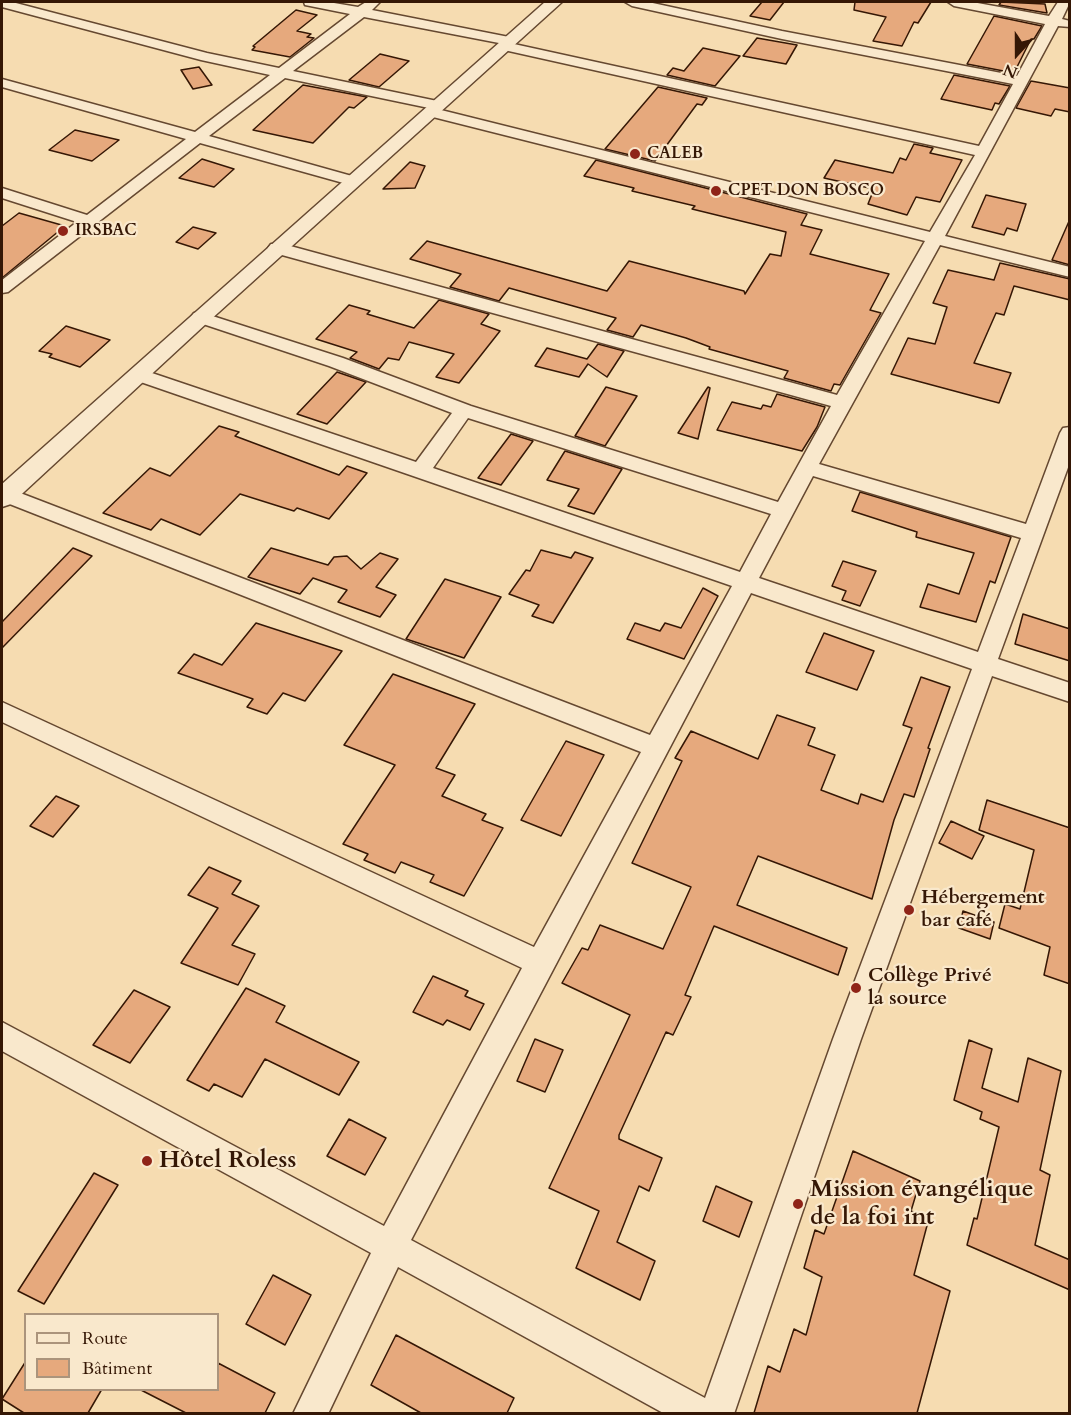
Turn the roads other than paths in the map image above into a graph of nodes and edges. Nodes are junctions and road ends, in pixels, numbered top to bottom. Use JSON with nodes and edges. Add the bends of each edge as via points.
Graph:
{"nodes":[{"id":1,"x":310,"y":2,"type":"edge"},
{"id":2,"x":374,"y":2,"type":"edge"},
{"id":3,"x":554,"y":2,"type":"edge"},
{"id":4,"x":632,"y":2,"type":"edge"},
{"id":5,"x":954,"y":2,"type":"edge"},
{"id":6,"x":1064,"y":2,"type":"edge"},
{"id":7,"x":2,"y":3,"type":"edge"},
{"id":8,"x":360,"y":12,"type":"junction"},
{"id":9,"x":1054,"y":21,"type":"junction"},
{"id":10,"x":1070,"y":24,"type":"edge"},
{"id":11,"x":507,"y":43,"type":"junction"},
{"id":12,"x":282,"y":72,"type":"junction"},
{"id":13,"x":1022,"y":81,"type":"junction"},
{"id":14,"x":2,"y":83,"type":"edge"},
{"id":15,"x":434,"y":109,"type":"junction"},
{"id":16,"x":196,"y":138,"type":"junction"},
{"id":17,"x":984,"y":152,"type":"junction"},
{"id":18,"x":353,"y":181,"type":"junction"},
{"id":19,"x":2,"y":193,"type":"edge"},
{"id":20,"x":87,"y":220,"type":"junction"},
{"id":21,"x":936,"y":239,"type":"junction"},
{"id":22,"x":277,"y":248,"type":"junction"},
{"id":23,"x":1070,"y":272,"type":"edge"},
{"id":24,"x":2,"y":288,"type":"edge"},
{"id":25,"x":200,"y":317,"type":"junction"},
{"id":26,"x":139,"y":375,"type":"junction"},
{"id":27,"x":842,"y":403,"type":"junction"},
{"id":28,"x":464,"y":410,"type":"junction"},
{"id":29,"x":1070,"y":433,"type":"edge"},
{"id":30,"x":809,"y":468,"type":"junction"},
{"id":31,"x":420,"y":471,"type":"junction"},
{"id":32,"x":3,"y":496,"type":"edge"},
{"id":33,"x":784,"y":511,"type":"junction"},
{"id":34,"x":1034,"y":534,"type":"junction"},
{"id":35,"x":746,"y":582,"type":"junction"},
{"id":36,"x":985,"y":664,"type":"junction"},
{"id":37,"x":1070,"y":693,"type":"edge"},
{"id":38,"x":2,"y":711,"type":"edge"},
{"id":39,"x":657,"y":748,"type":"junction"},
{"id":40,"x":540,"y":963,"type":"junction"},
{"id":41,"x":2,"y":1036,"type":"edge"},
{"id":42,"x":391,"y":1246,"type":"junction"},
{"id":43,"x":309,"y":1413,"type":"edge"},
{"id":44,"x":701,"y":1413,"type":"edge"},
{"id":45,"x":717,"y":1413,"type":"edge"}],
"edges":[{"from":1,"to":8,"type":"street"},
{"from":2,"to":8,"type":"street"},
{"from":3,"to":11,"type":"street"},
{"from":4,"to":13,"type":"street"},
{"from":5,"to":9,"type":"street"},
{"from":6,"to":9,"type":"street"},
{"from":7,"to":12,"type":"street","via":[[206,57]]},
{"from":8,"to":11,"type":"street"},
{"from":8,"to":12,"type":"street"},
{"from":9,"to":10,"type":"street"},
{"from":9,"to":13,"type":"street"},
{"from":11,"to":15,"type":"street"},
{"from":11,"to":17,"type":"street"},
{"from":12,"to":15,"type":"street"},
{"from":12,"to":16,"type":"street"},
{"from":13,"to":17,"type":"street"},
{"from":14,"to":16,"type":"street"},
{"from":15,"to":18,"type":"street"},
{"from":15,"to":21,"type":"street"},
{"from":16,"to":18,"type":"street"},
{"from":16,"to":20,"type":"street"},
{"from":17,"to":21,"type":"street"},
{"from":18,"to":22,"type":"street"},
{"from":19,"to":20,"type":"street"},
{"from":20,"to":24,"type":"street"},
{"from":21,"to":23,"type":"street"},
{"from":21,"to":27,"type":"street"},
{"from":22,"to":25,"type":"street"},
{"from":22,"to":27,"type":"street"},
{"from":25,"to":26,"type":"street"},
{"from":25,"to":28,"type":"street"},
{"from":26,"to":31,"type":"street"},
{"from":26,"to":32,"type":"street"},
{"from":27,"to":30,"type":"street"},
{"from":28,"to":31,"type":"street"},
{"from":28,"to":33,"type":"street"},
{"from":29,"to":34,"type":"street"},
{"from":30,"to":33,"type":"street"},
{"from":30,"to":34,"type":"street"},
{"from":31,"to":35,"type":"street"},
{"from":32,"to":39,"type":"street"},
{"from":33,"to":35,"type":"street"},
{"from":34,"to":36,"type":"street"},
{"from":35,"to":36,"type":"street"},
{"from":35,"to":39,"type":"street"},
{"from":36,"to":37,"type":"street"},
{"from":36,"to":45,"type":"street","via":[[847,1039]]},
{"from":38,"to":40,"type":"street"},
{"from":39,"to":40,"type":"street"},
{"from":40,"to":42,"type":"street"},
{"from":41,"to":42,"type":"street"},
{"from":42,"to":43,"type":"street"},
{"from":42,"to":44,"type":"street"}]}
